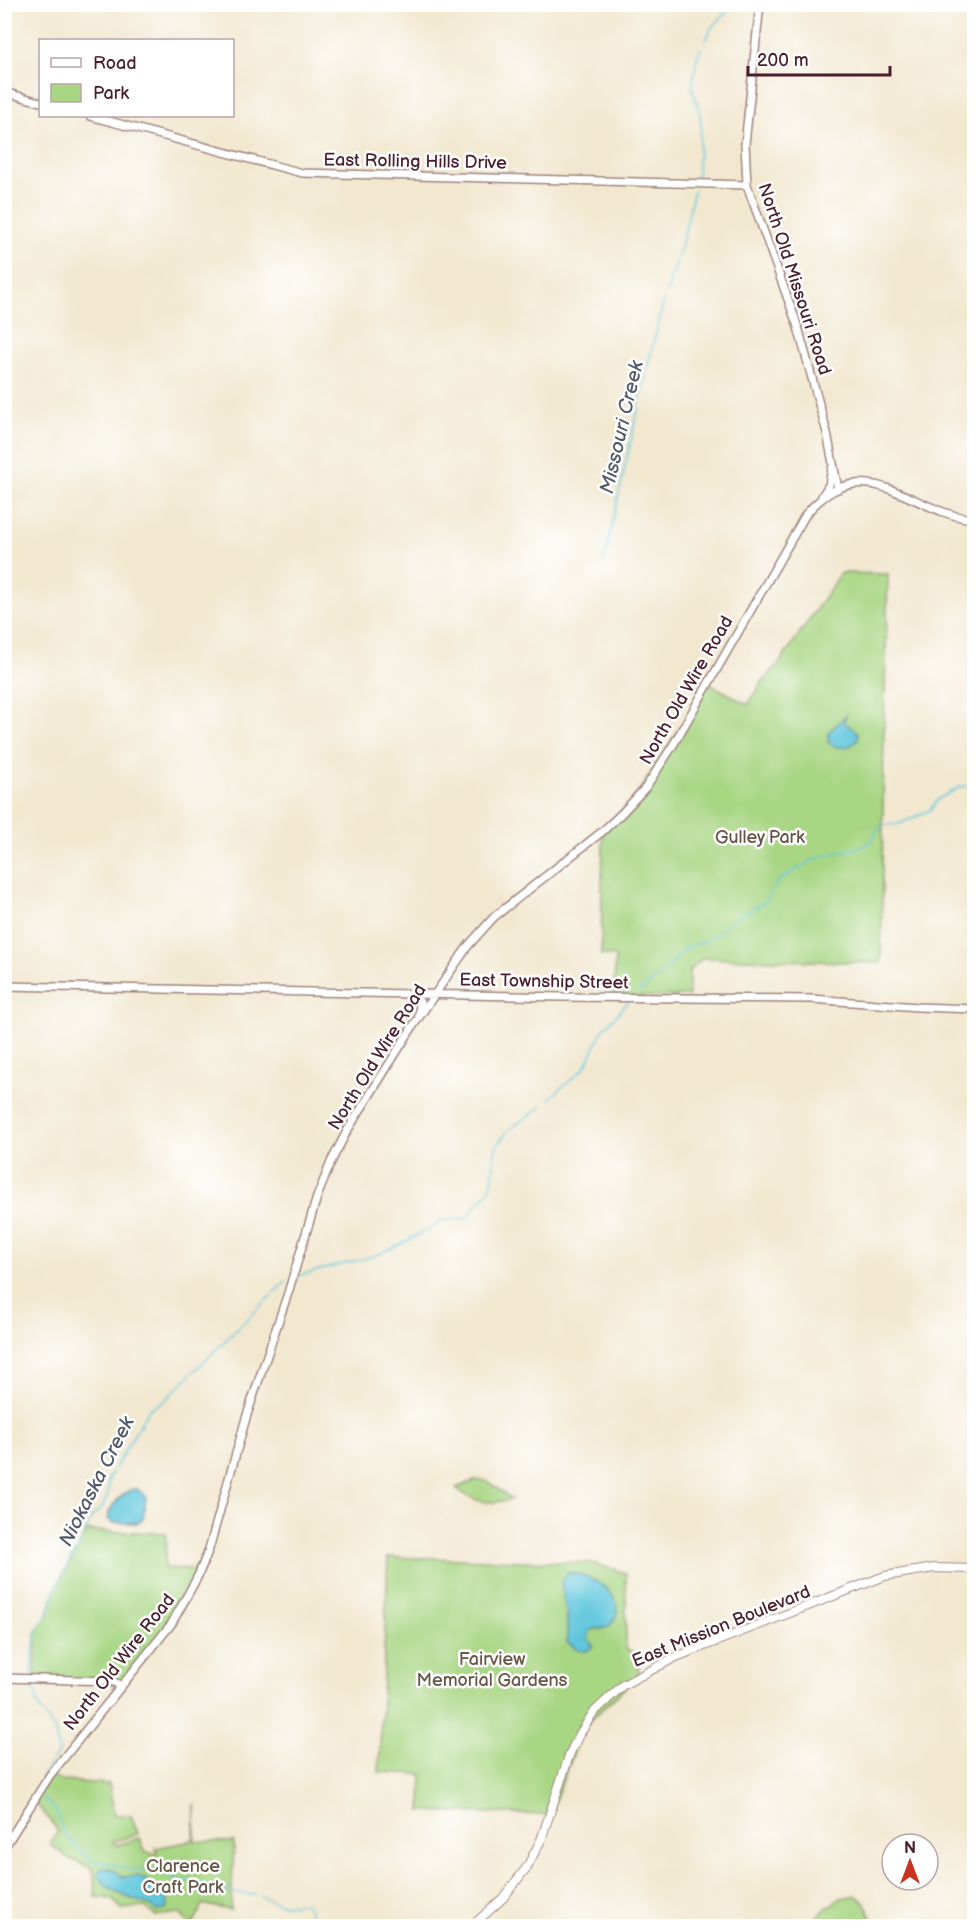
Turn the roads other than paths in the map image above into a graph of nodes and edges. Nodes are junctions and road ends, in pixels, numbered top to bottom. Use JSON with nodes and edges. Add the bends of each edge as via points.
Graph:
{"nodes":[{"id":1,"x":760,"y":4,"type":"edge"},
{"id":2,"x":4,"y":92,"type":"edge"},
{"id":3,"x":39,"y":102,"type":"edge"},
{"id":4,"x":94,"y":117,"type":"edge"},
{"id":5,"x":747,"y":184,"type":"junction"},
{"id":6,"x":832,"y":461,"type":"junction"},
{"id":7,"x":838,"y":489,"type":"junction"},
{"id":8,"x":819,"y":501,"type":"junction"},
{"id":9,"x":975,"y":519,"type":"edge"},
{"id":10,"x":4,"y":986,"type":"edge"},
{"id":11,"x":407,"y":993,"type":"junction"},
{"id":12,"x":435,"y":994,"type":"junction"},
{"id":13,"x":975,"y":1009,"type":"edge"},
{"id":14,"x":417,"y":1020,"type":"junction"},
{"id":15,"x":975,"y":1569,"type":"edge"},
{"id":16,"x":4,"y":1678,"type":"edge"},
{"id":17,"x":121,"y":1685,"type":"junction"},
{"id":18,"x":4,"y":1848,"type":"edge"},
{"id":19,"x":472,"y":1926,"type":"edge"}],
"edges":[{"from":1,"to":5,"type":"street","name":"North Old Missouri Road","via":[[745,144]]},
{"from":2,"to":3,"type":"street"},
{"from":4,"to":5,"type":"street","name":"East Rolling Hills Drive","via":[[302,173]]},
{"from":5,"to":6,"type":"street","name":"North Old Missouri Road","via":[[798,327]]},
{"from":6,"to":7,"type":"street","name":"North Old Missouri Road"},
{"from":6,"to":8,"type":"street","via":[[829,485]]},
{"from":7,"to":8,"type":"street","name":"North Old Wire Road"},
{"from":7,"to":9,"type":"street","name":"North Old Wire Road","via":[[866,483],[882,485],[942,512]]},
{"from":8,"to":12,"type":"street","name":"North Old Wire Road","via":[[806,514],[646,787],[593,840],[494,917]]},
{"from":10,"to":11,"type":"street","name":"East Township Street"},
{"from":11,"to":12,"type":"street","name":"East Township Street"},
{"from":11,"to":14,"type":"street","via":[[420,1002]]},
{"from":12,"to":13,"type":"street","name":"East Township Street","via":[[812,999]]},
{"from":12,"to":14,"type":"street","name":"North Old Wire Road"},
{"from":14,"to":17,"type":"street","name":"North Old Wire Road","via":[[347,1131],[324,1178],[198,1576],[172,1623]]},
{"from":15,"to":19,"type":"main road","name":"East Mission Boulevard","via":[[934,1568],[885,1576],[676,1657],[623,1685],[593,1713],[578,1737],[527,1868],[503,1898]]},
{"from":16,"to":17,"type":"street","via":[[110,1681]]},
{"from":17,"to":18,"type":"street","name":"North Old Wire Road","via":[[50,1775]]}]}
